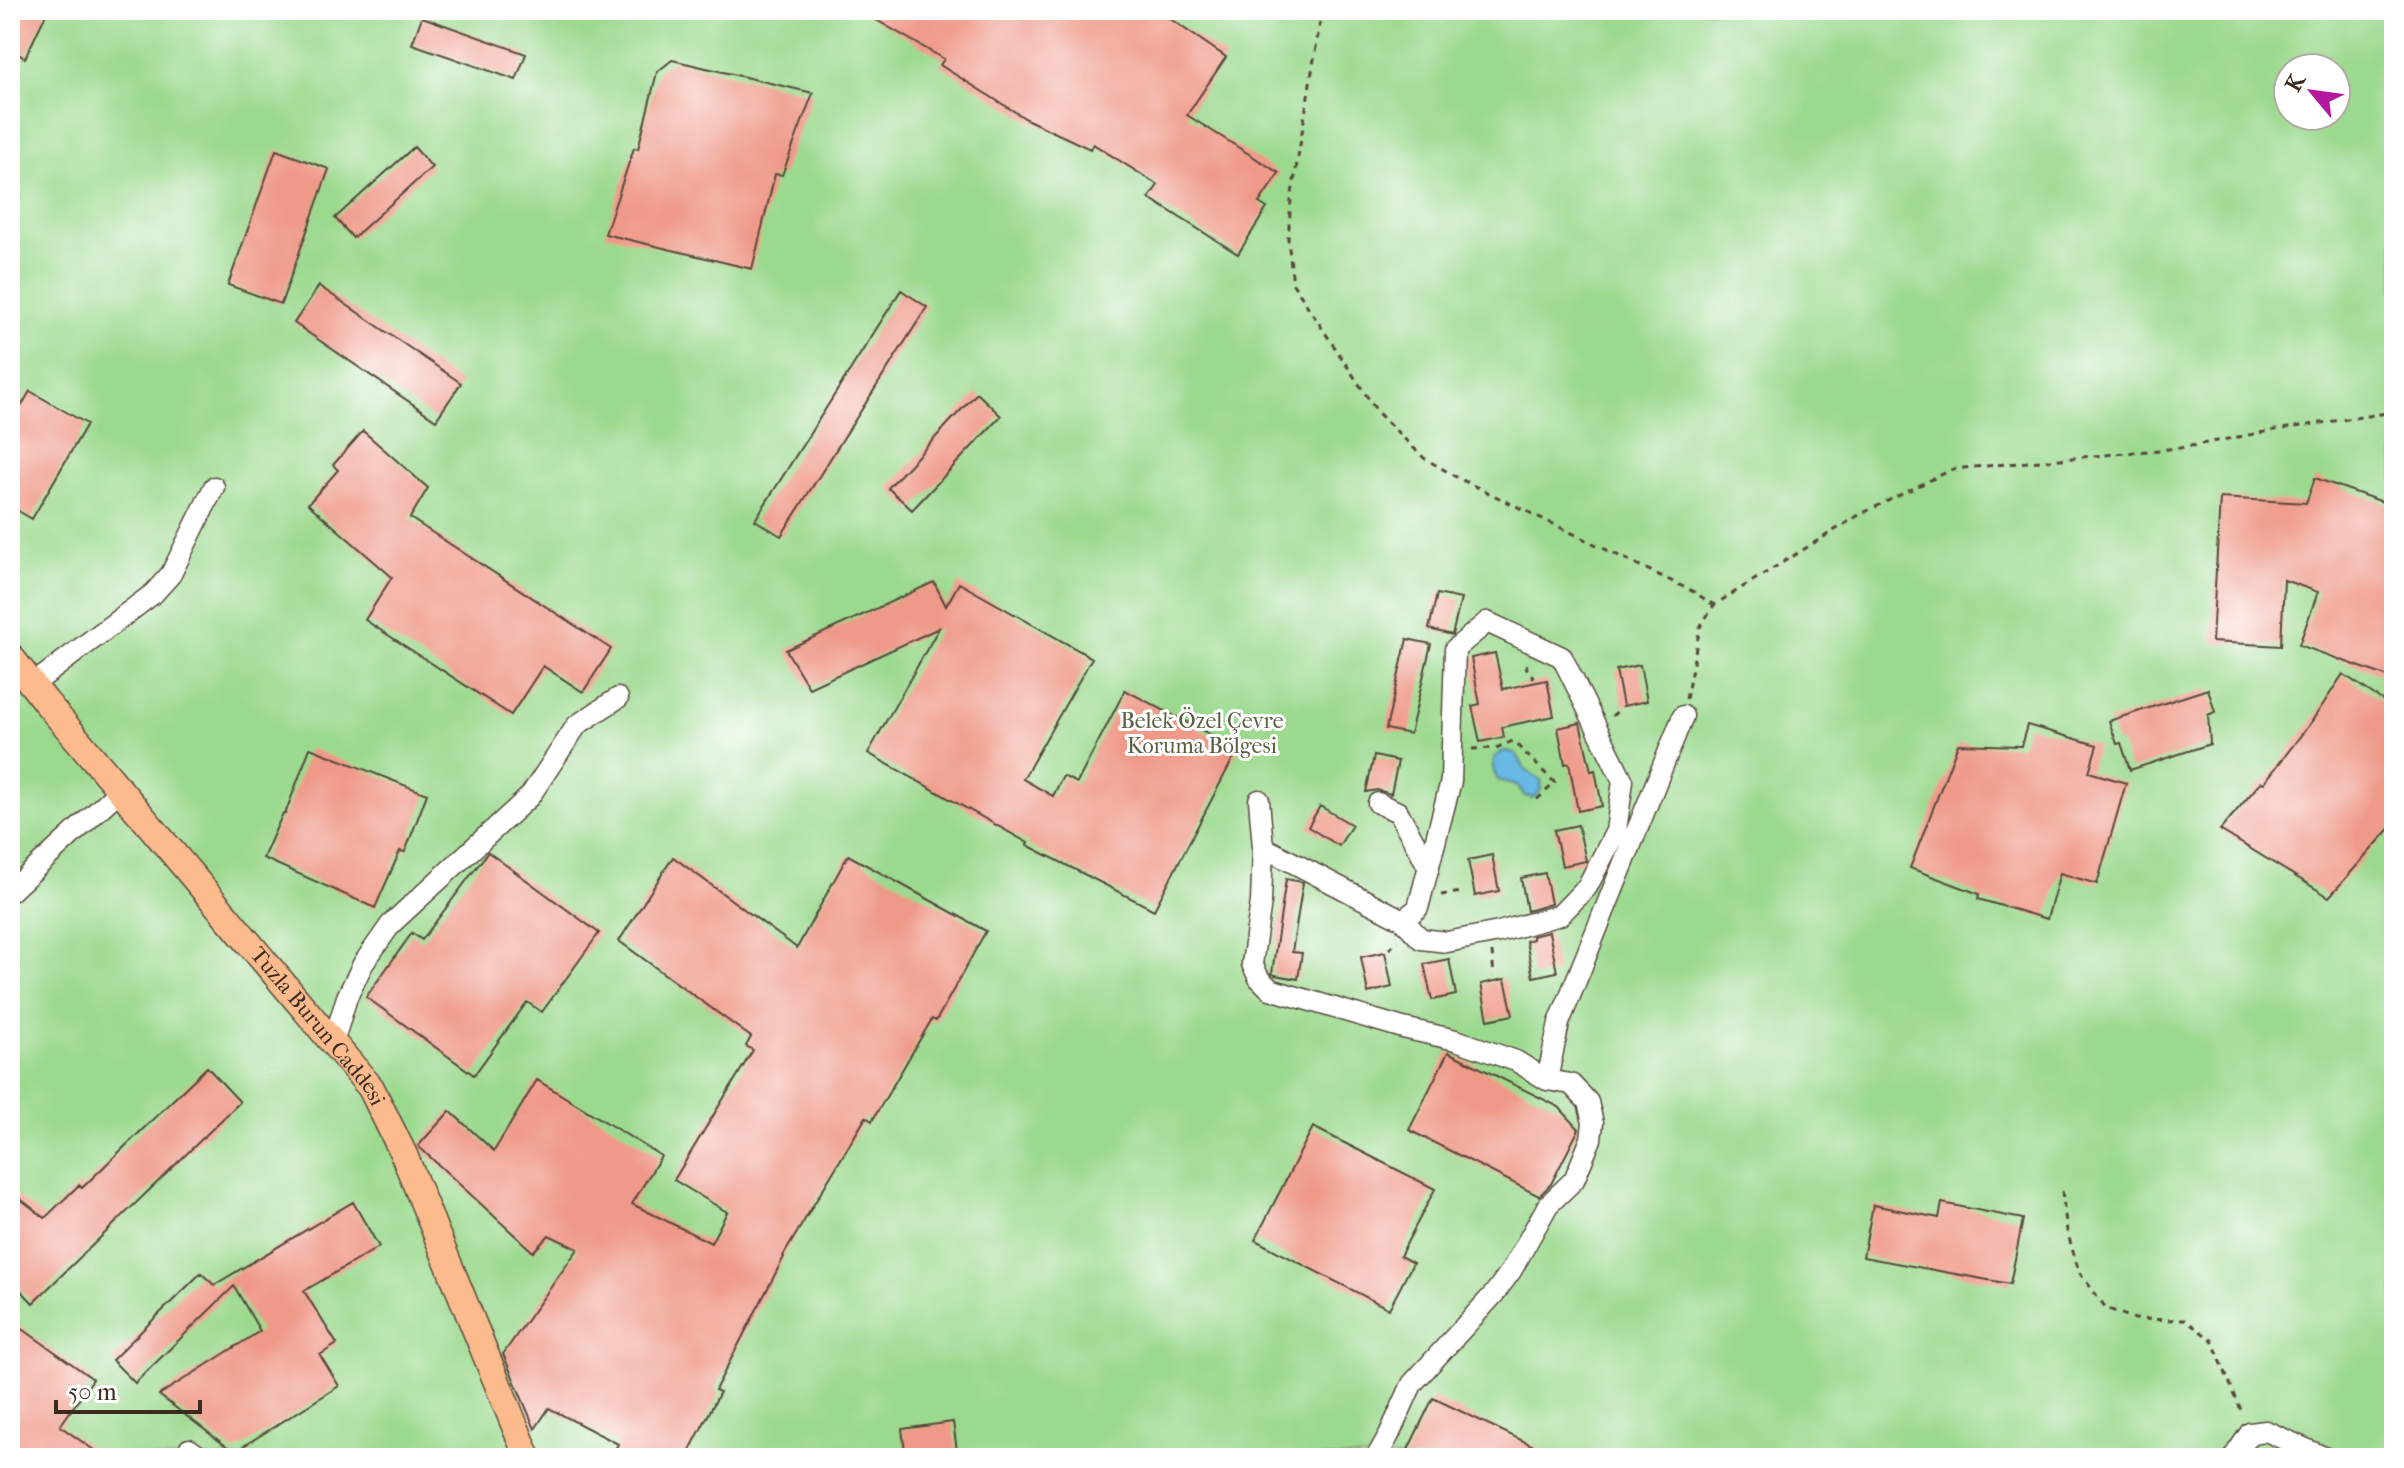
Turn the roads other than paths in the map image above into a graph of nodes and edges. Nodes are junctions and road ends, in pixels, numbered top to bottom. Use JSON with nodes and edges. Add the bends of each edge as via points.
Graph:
{"nodes":[{"id":1,"x":214,"y":487,"type":"dead end"},
{"id":2,"x":10,"y":656,"type":"edge"},
{"id":3,"x":32,"y":685,"type":"junction"},
{"id":4,"x":618,"y":698,"type":"dead end"},
{"id":5,"x":1683,"y":716,"type":"road end"},
{"id":6,"x":120,"y":790,"type":"junction"},
{"id":7,"x":1259,"y":800,"type":"dead end"},
{"id":8,"x":1378,"y":803,"type":"dead end"},
{"id":9,"x":1263,"y":847,"type":"junction"},
{"id":10,"x":1429,"y":868,"type":"junction"},
{"id":11,"x":10,"y":892,"type":"edge"},
{"id":12,"x":1403,"y":920,"type":"junction"},
{"id":13,"x":333,"y":1043,"type":"junction"},
{"id":14,"x":1547,"y":1080,"type":"junction"},
{"id":15,"x":522,"y":1455,"type":"edge"},
{"id":16,"x":1376,"y":1458,"type":"edge"},
{"id":17,"x":2233,"y":1458,"type":"edge"},
{"id":18,"x":2326,"y":1458,"type":"edge"}],
"edges":[{"from":1,"to":3,"type":"street","via":[[171,574],[154,593]]},
{"from":2,"to":3,"type":"main road","name":"Tuzla Burun Caddesi"},
{"from":3,"to":6,"type":"main road","name":"Tuzla Burun Caddesi"},
{"from":4,"to":13,"type":"street","via":[[577,725],[530,796],[391,924],[363,964]]},
{"from":5,"to":14,"type":"street","via":[[1559,1023]]},
{"from":6,"to":11,"type":"street"},
{"from":6,"to":13,"type":"main road","name":"Tuzla Burun Caddesi"},
{"from":7,"to":9,"type":"street"},
{"from":8,"to":10,"type":"street","via":[[1398,812]]},
{"from":9,"to":12,"type":"street"},
{"from":9,"to":14,"type":"street","via":[[1252,964],[1270,989],[1456,1040],[1516,1061]]},
{"from":10,"to":12,"type":"street","via":[[1418,908]]},
{"from":10,"to":12,"type":"street","via":[[1451,781],[1455,649],[1487,622],[1562,657],[1623,781],[1616,831],[1587,887],[1560,915],[1447,942],[1421,939]]},
{"from":13,"to":15,"type":"main road","name":"Tuzla Burun Caddesi","via":[[371,1088],[404,1155]]},
{"from":14,"to":16,"type":"street","via":[[1571,1084],[1588,1102],[1591,1139],[1574,1180],[1548,1205],[1494,1294],[1412,1384]]},
{"from":17,"to":18,"type":"street","via":[[2250,1433],[2266,1431]]}]}
